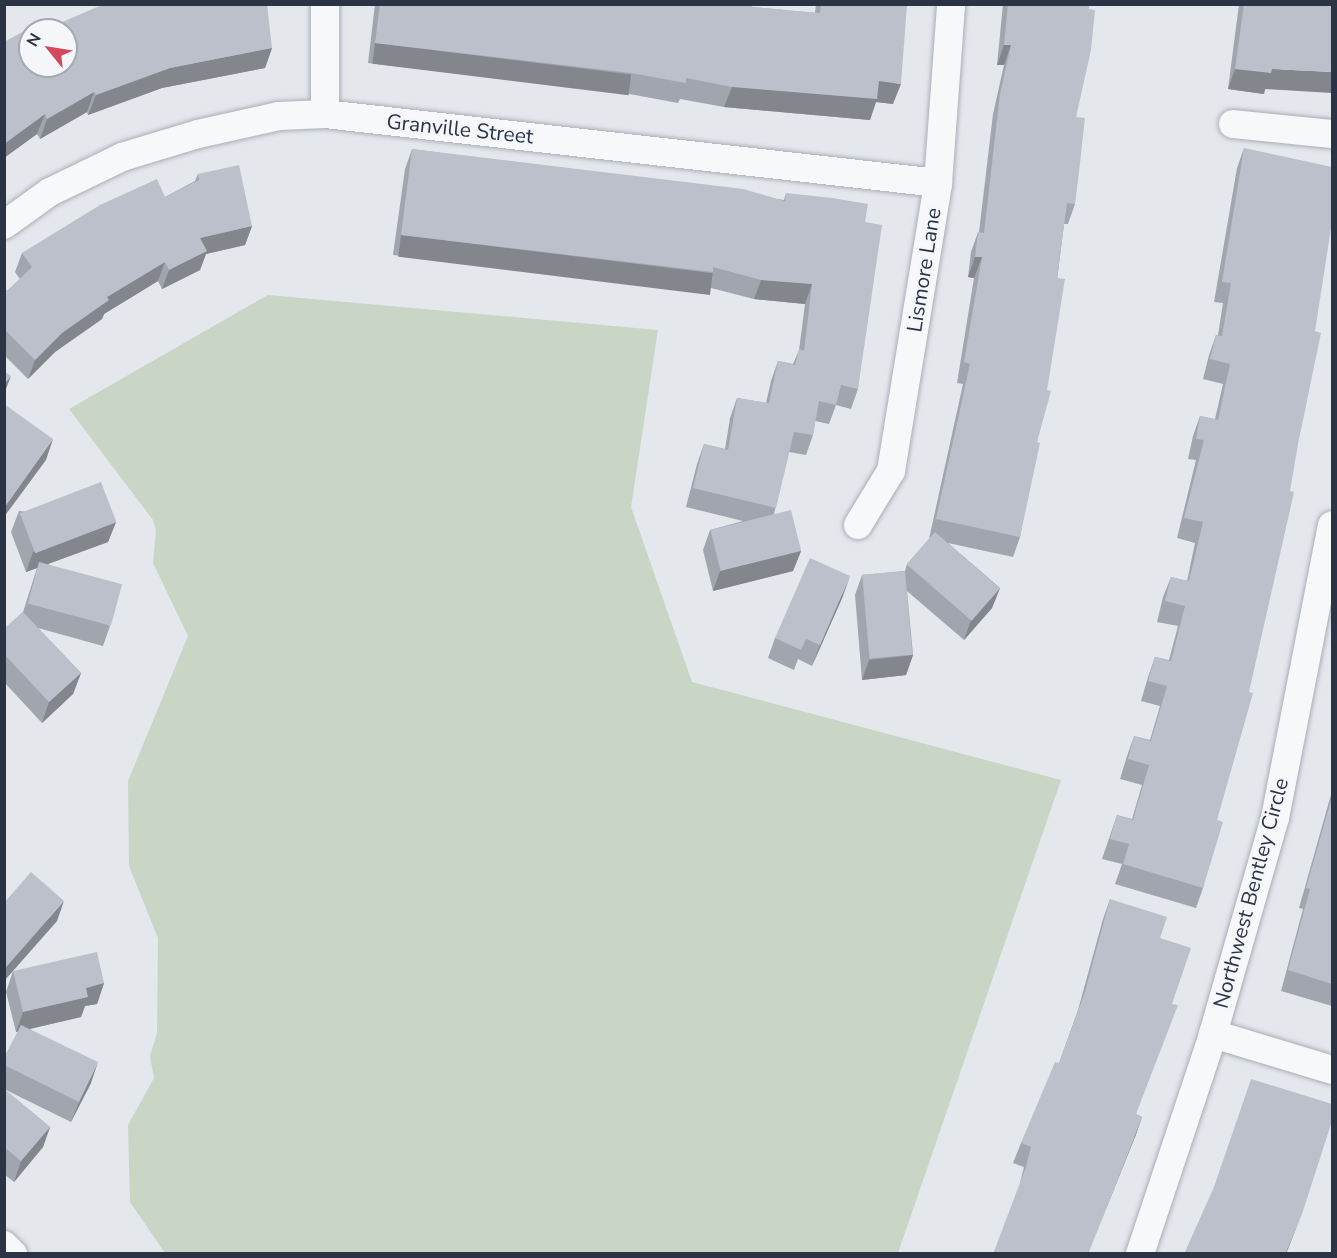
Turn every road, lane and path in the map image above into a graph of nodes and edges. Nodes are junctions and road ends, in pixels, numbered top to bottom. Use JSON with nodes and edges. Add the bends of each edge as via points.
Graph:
{"nodes":[{"id":1,"x":324,"y":4,"type":"edge"},
{"id":2,"x":951,"y":4,"type":"edge"},
{"id":3,"x":326,"y":114,"type":"junction"},
{"id":4,"x":1233,"y":124,"type":"dead end"},
{"id":5,"x":1332,"y":134,"type":"edge"},
{"id":6,"x":938,"y":183,"type":"junction"},
{"id":7,"x":4,"y":225,"type":"edge"},
{"id":8,"x":858,"y":525,"type":"dead end"},
{"id":9,"x":1332,"y":525,"type":"edge"},
{"id":10,"x":1213,"y":1034,"type":"junction"},
{"id":11,"x":1332,"y":1070,"type":"edge"},
{"id":12,"x":4,"y":1245,"type":"edge"},
{"id":13,"x":13,"y":1254,"type":"edge"},
{"id":14,"x":1140,"y":1254,"type":"edge"}],
"edges":[{"from":1,"to":3,"type":"street"},
{"from":2,"to":6,"type":"street","name":"Lismore Lane"},
{"from":3,"to":6,"type":"street","name":"Granville Street"},
{"from":3,"to":7,"type":"street","name":"Granville Street","via":[[279,116],[198,134],[122,157],[50,192]]},
{"from":4,"to":5,"type":"street"},
{"from":6,"to":8,"type":"street","name":"Lismore Lane","via":[[891,471]]},
{"from":9,"to":10,"type":"street","name":"Northwest Bentley Circle","via":[[1275,818]]},
{"from":10,"to":11,"type":"street"},
{"from":10,"to":14,"type":"street","name":"Northwest Bentley Circle"},
{"from":12,"to":13,"type":"street"}]}
